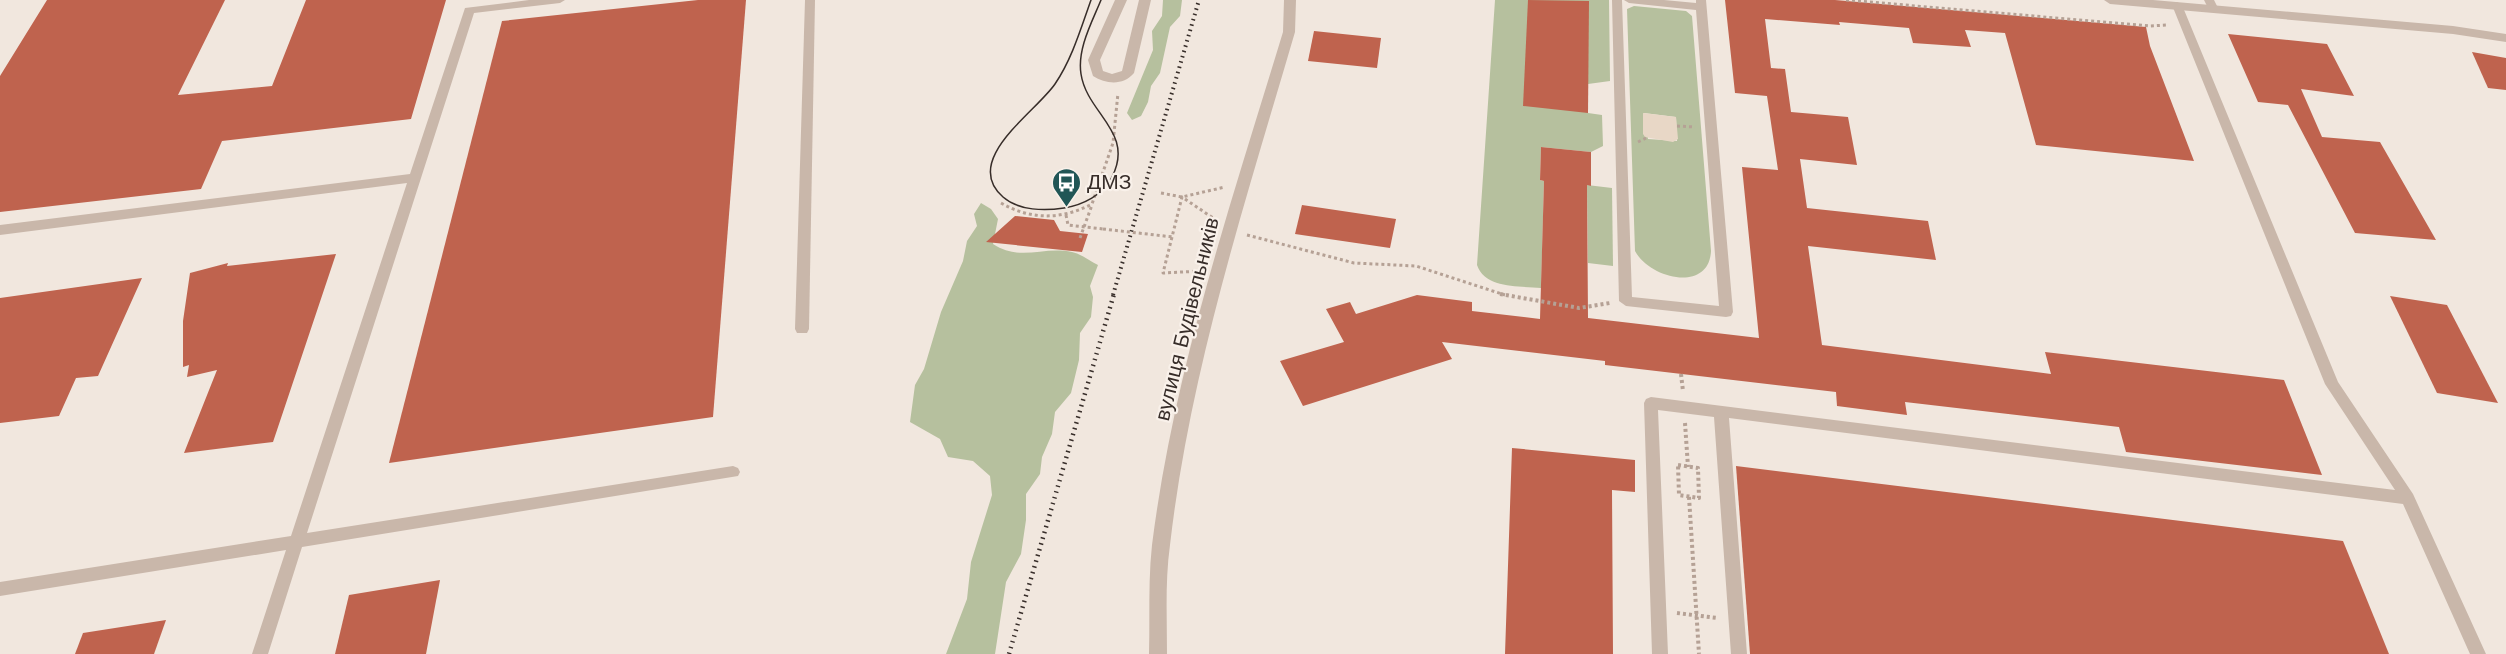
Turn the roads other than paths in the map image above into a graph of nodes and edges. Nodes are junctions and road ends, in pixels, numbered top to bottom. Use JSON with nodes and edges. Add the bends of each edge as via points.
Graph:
{"nodes":[{"id":1,"x":560,"y":0,"type":"edge"},
{"id":2,"x":810,"y":0,"type":"edge"},
{"id":3,"x":1121,"y":0,"type":"edge"},
{"id":4,"x":1145,"y":0,"type":"edge"},
{"id":5,"x":1290,"y":0,"type":"edge"},
{"id":6,"x":1617,"y":0,"type":"edge"},
{"id":7,"x":1629,"y":0,"type":"edge"},
{"id":8,"x":2110,"y":0,"type":"edge"},
{"id":9,"x":1701,"y":3,"type":"edge"},
{"id":10,"x":2211,"y":4,"type":"edge"},
{"id":11,"x":2177,"y":5,"type":"junction"},
{"id":12,"x":2506,"y":38,"type":"edge"},
{"id":13,"x":414,"y":178,"type":"junction"},
{"id":14,"x":0,"y":230,"type":"edge"},
{"id":15,"x":802,"y":329,"type":"dead end"},
{"id":16,"x":1721,"y":413,"type":"junction"},
{"id":17,"x":733,"y":472,"type":"dead end"},
{"id":18,"x":2408,"y":498,"type":"junction"},
{"id":19,"x":295,"y":542,"type":"junction"},
{"id":20,"x":0,"y":589,"type":"edge"},
{"id":21,"x":260,"y":654,"type":"edge"},
{"id":22,"x":1158,"y":654,"type":"edge"},
{"id":23,"x":1660,"y":654,"type":"edge"},
{"id":24,"x":1739,"y":654,"type":"edge"},
{"id":25,"x":2478,"y":654,"type":"edge"}],
"edges":[{"from":1,"to":13,"type":"lane","via":[[469,10]]},
{"from":2,"to":15,"type":"lane"},
{"from":3,"to":4,"type":"street","via":[[1094,60],[1096,73],[1109,80],[1128,73]]},
{"from":5,"to":22,"type":"street","name":"вулиця Будівельників","via":[[1288,32],[1207,309],[1169,490],[1161,548]]},
{"from":6,"to":9,"type":"lane","via":[[1626,301],[1726,312]]},
{"from":7,"to":9,"type":"lane"},
{"from":8,"to":11,"type":"street"},
{"from":10,"to":11,"type":"street"},
{"from":10,"to":12,"type":"street"},
{"from":11,"to":18,"type":"lane","via":[[2332,384]]},
{"from":13,"to":14,"type":"lane"},
{"from":13,"to":19,"type":"lane"},
{"from":16,"to":18,"type":"lane"},
{"from":16,"to":23,"type":"lane","via":[[1651,403]]},
{"from":16,"to":24,"type":"lane"},
{"from":17,"to":19,"type":"lane"},
{"from":18,"to":25,"type":"lane"},
{"from":19,"to":20,"type":"lane"},
{"from":19,"to":21,"type":"lane"}]}
